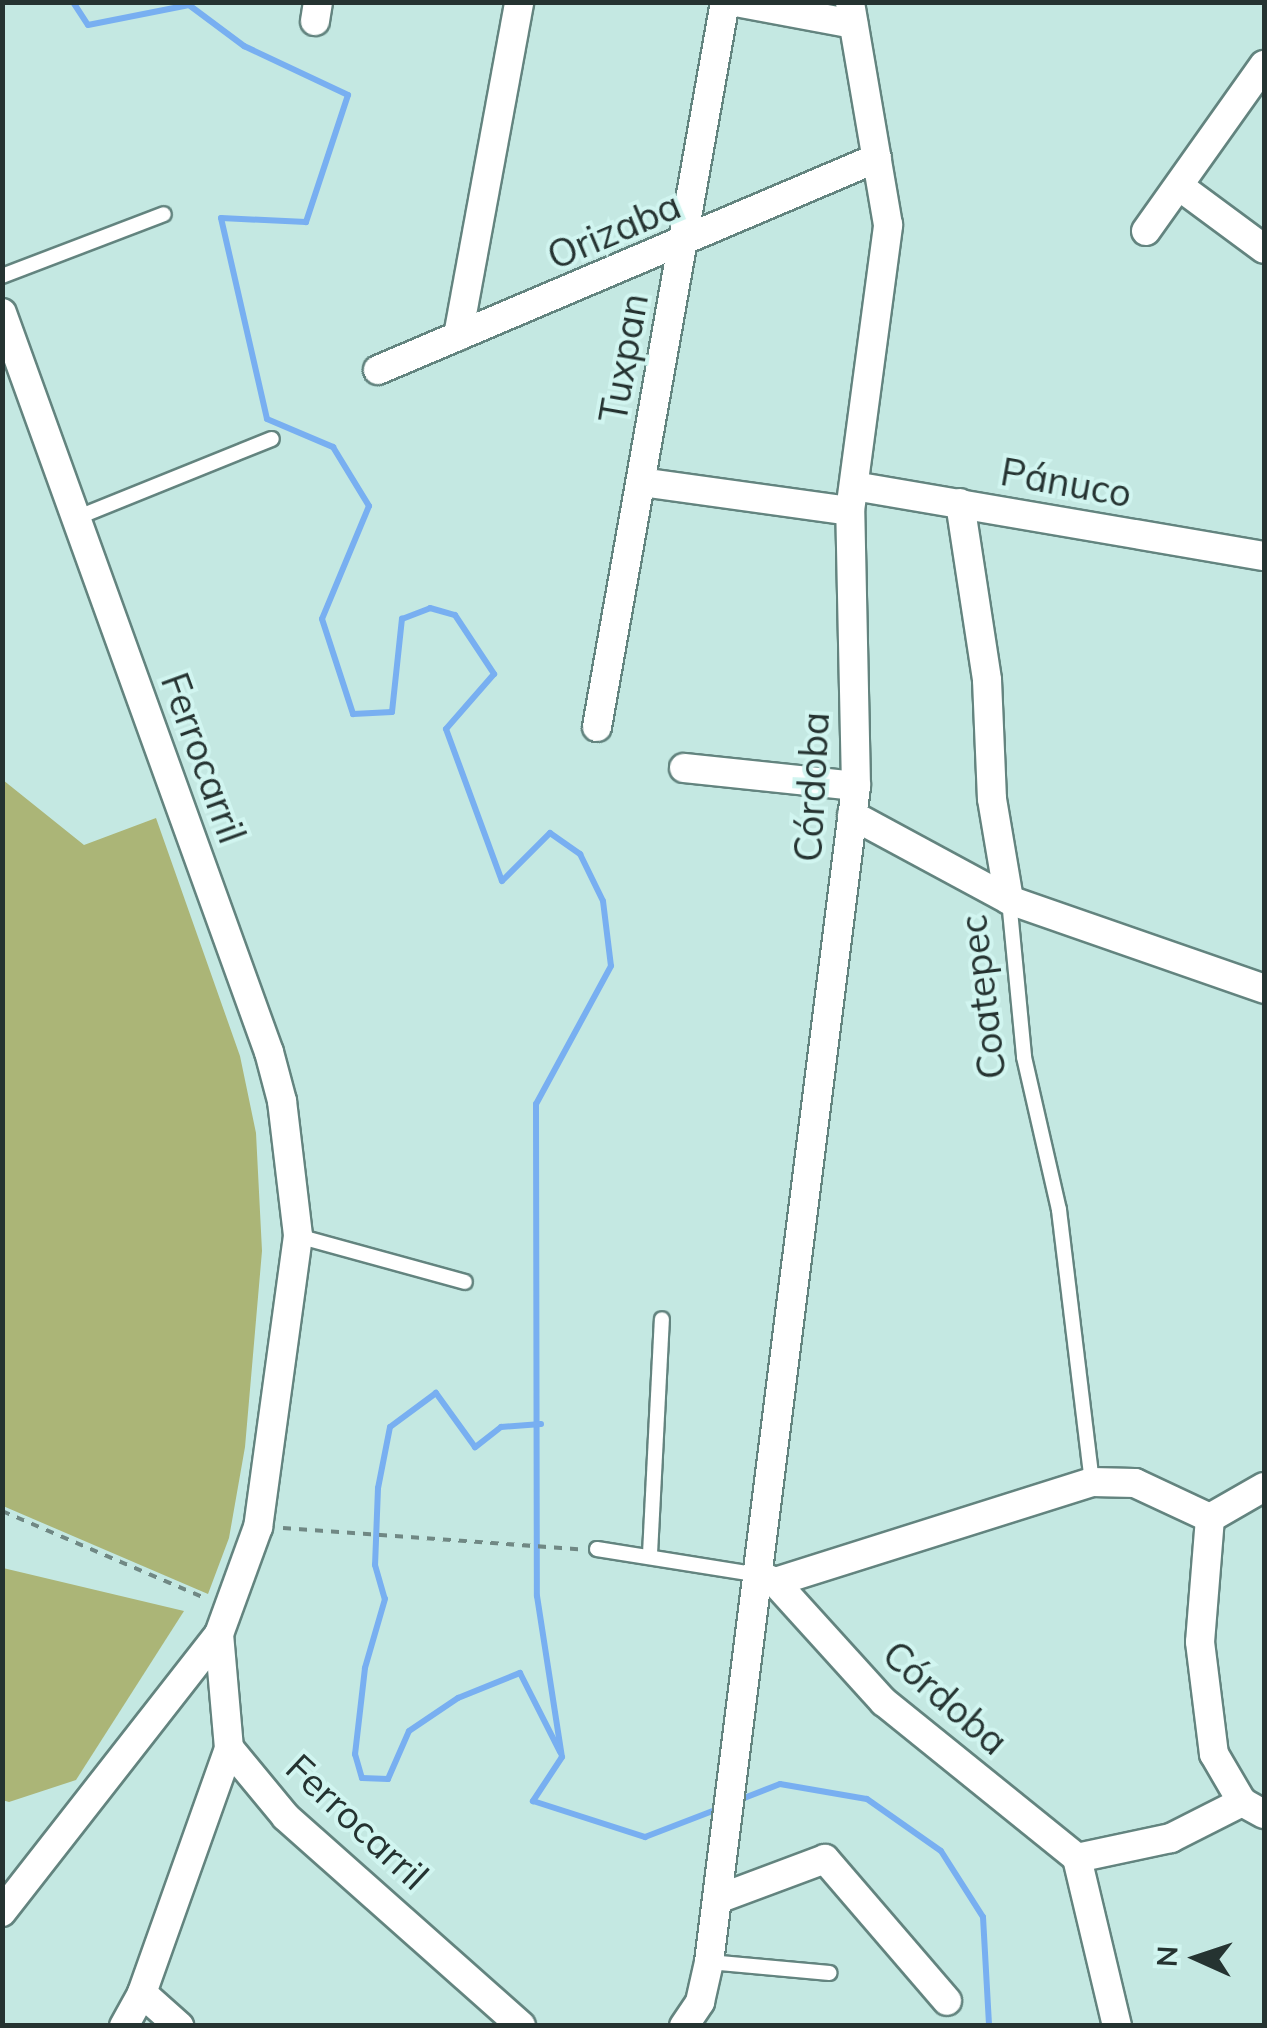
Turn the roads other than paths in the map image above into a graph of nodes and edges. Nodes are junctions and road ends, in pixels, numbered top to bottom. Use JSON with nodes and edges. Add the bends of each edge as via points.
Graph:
{"nodes":[{"id":1,"x":519,"y":2,"type":"edge"},
{"id":2,"x":726,"y":2,"type":"edge"},
{"id":3,"x":736,"y":2,"type":"edge"},
{"id":4,"x":851,"y":13,"type":"edge"},
{"id":5,"x":1264,"y":65,"type":"edge"},
{"id":6,"x":878,"y":158,"type":"junction"},
{"id":7,"x":1179,"y":186,"type":"junction"},
{"id":8,"x":164,"y":214,"type":"dead end"},
{"id":9,"x":1146,"y":231,"type":"dead end"},
{"id":10,"x":683,"y":243,"type":"junction"},
{"id":11,"x":1264,"y":250,"type":"edge"},
{"id":12,"x":2,"y":276,"type":"edge"},
{"id":13,"x":2,"y":313,"type":"edge"},
{"id":14,"x":458,"y":336,"type":"junction"},
{"id":15,"x":378,"y":370,"type":"dead end"},
{"id":16,"x":272,"y":439,"type":"dead end"},
{"id":17,"x":641,"y":482,"type":"junction"},
{"id":18,"x":852,"y":498,"type":"junction"},
{"id":19,"x":960,"y":502,"type":"junction"},
{"id":20,"x":76,"y":518,"type":"junction"},
{"id":21,"x":1264,"y":556,"type":"edge"},
{"id":22,"x":597,"y":728,"type":"dead end"},
{"id":23,"x":684,"y":768,"type":"dead end"},
{"id":24,"x":856,"y":786,"type":"junction"},
{"id":25,"x":852,"y":815,"type":"junction"},
{"id":26,"x":1009,"y":900,"type":"junction"},
{"id":27,"x":1264,"y":989,"type":"edge"},
{"id":28,"x":298,"y":1236,"type":"junction"},
{"id":29,"x":465,"y":1282,"type":"dead end"},
{"id":30,"x":662,"y":1320,"type":"dead end"},
{"id":31,"x":1092,"y":1482,"type":"junction"},
{"id":32,"x":1264,"y":1488,"type":"edge"},
{"id":33,"x":1210,"y":1518,"type":"junction"},
{"id":34,"x":597,"y":1549,"type":"road end"},
{"id":35,"x":650,"y":1554,"type":"junction"},
{"id":36,"x":767,"y":1579,"type":"junction"},
{"id":37,"x":224,"y":1621,"type":"junction"},
{"id":38,"x":229,"y":1748,"type":"junction"},
{"id":39,"x":1253,"y":1808,"type":"edge"},
{"id":40,"x":1077,"y":1858,"type":"junction"},
{"id":41,"x":718,"y":1899,"type":"junction"},
{"id":42,"x":2,"y":1912,"type":"edge"},
{"id":43,"x":709,"y":1962,"type":"junction"},
{"id":44,"x":830,"y":1973,"type":"dead end"},
{"id":45,"x":142,"y":1993,"type":"junction"},
{"id":46,"x":947,"y":2001,"type":"dead end"},
{"id":47,"x":124,"y":2026,"type":"edge"},
{"id":48,"x":180,"y":2026,"type":"edge"},
{"id":49,"x":521,"y":2026,"type":"edge"},
{"id":50,"x":684,"y":2026,"type":"edge"},
{"id":51,"x":1117,"y":2026,"type":"edge"}],
"edges":[{"from":1,"to":14,"type":"street"},
{"from":2,"to":10,"type":"street","name":"Tuxpan"},
{"from":3,"to":4,"type":"street"},
{"from":4,"to":6,"type":"street","name":"Córdoba"},
{"from":5,"to":7,"type":"street"},
{"from":6,"to":10,"type":"street","name":"Orizaba"},
{"from":6,"to":18,"type":"street","name":"Córdoba","via":[[888,225]]},
{"from":7,"to":9,"type":"street"},
{"from":7,"to":11,"type":"street"},
{"from":8,"to":12,"type":"lane"},
{"from":10,"to":14,"type":"street","name":"Orizaba"},
{"from":10,"to":17,"type":"street","name":"Tuxpan"},
{"from":13,"to":20,"type":"street","name":"Ferrocarril"},
{"from":14,"to":15,"type":"street","name":"Orizaba"},
{"from":16,"to":20,"type":"lane"},
{"from":17,"to":18,"type":"street","name":"Pánuco"},
{"from":17,"to":22,"type":"street","name":"Tuxpan"},
{"from":18,"to":19,"type":"street","name":"Pánuco"},
{"from":18,"to":24,"type":"street","name":"Córdoba"},
{"from":19,"to":21,"type":"street","name":"Pánuco"},
{"from":19,"to":26,"type":"street","name":"Coatepec","via":[[987,680],[992,800]]},
{"from":20,"to":28,"type":"street","name":"Ferrocarril","via":[[269,1052],[282,1101]]},
{"from":23,"to":24,"type":"street"},
{"from":24,"to":25,"type":"street","name":"Córdoba"},
{"from":25,"to":26,"type":"street"},
{"from":25,"to":36,"type":"street","name":"Córdoba"},
{"from":26,"to":27,"type":"street"},
{"from":26,"to":31,"type":"lane","name":"Coatepec","via":[[1024,1057],[1059,1210]]},
{"from":28,"to":29,"type":"lane"},
{"from":28,"to":37,"type":"street","name":"Ferrocarril","via":[[258,1527]]},
{"from":30,"to":35,"type":"lane"},
{"from":31,"to":33,"type":"street","via":[[1136,1483]]},
{"from":31,"to":36,"type":"street"},
{"from":32,"to":33,"type":"street"},
{"from":33,"to":39,"type":"street","via":[[1200,1642],[1214,1754]]},
{"from":34,"to":35,"type":"lane"},
{"from":35,"to":36,"type":"lane"},
{"from":36,"to":40,"type":"street","name":"Córdoba","via":[[884,1702]]},
{"from":36,"to":41,"type":"street","name":"Córdoba"},
{"from":37,"to":38,"type":"street","name":"Ferrocarril"},
{"from":37,"to":42,"type":"street","name":"Ferrocarril"},
{"from":38,"to":45,"type":"street"},
{"from":38,"to":49,"type":"street","name":"Ferrocarril","via":[[286,1817]]},
{"from":39,"to":40,"type":"street","via":[[1171,1838]]},
{"from":40,"to":51,"type":"street"},
{"from":41,"to":43,"type":"street"},
{"from":41,"to":46,"type":"street","via":[[825,1859]]},
{"from":43,"to":44,"type":"lane"},
{"from":43,"to":50,"type":"street","via":[[700,2002]]},
{"from":45,"to":47,"type":"street"},
{"from":45,"to":48,"type":"street"}]}
